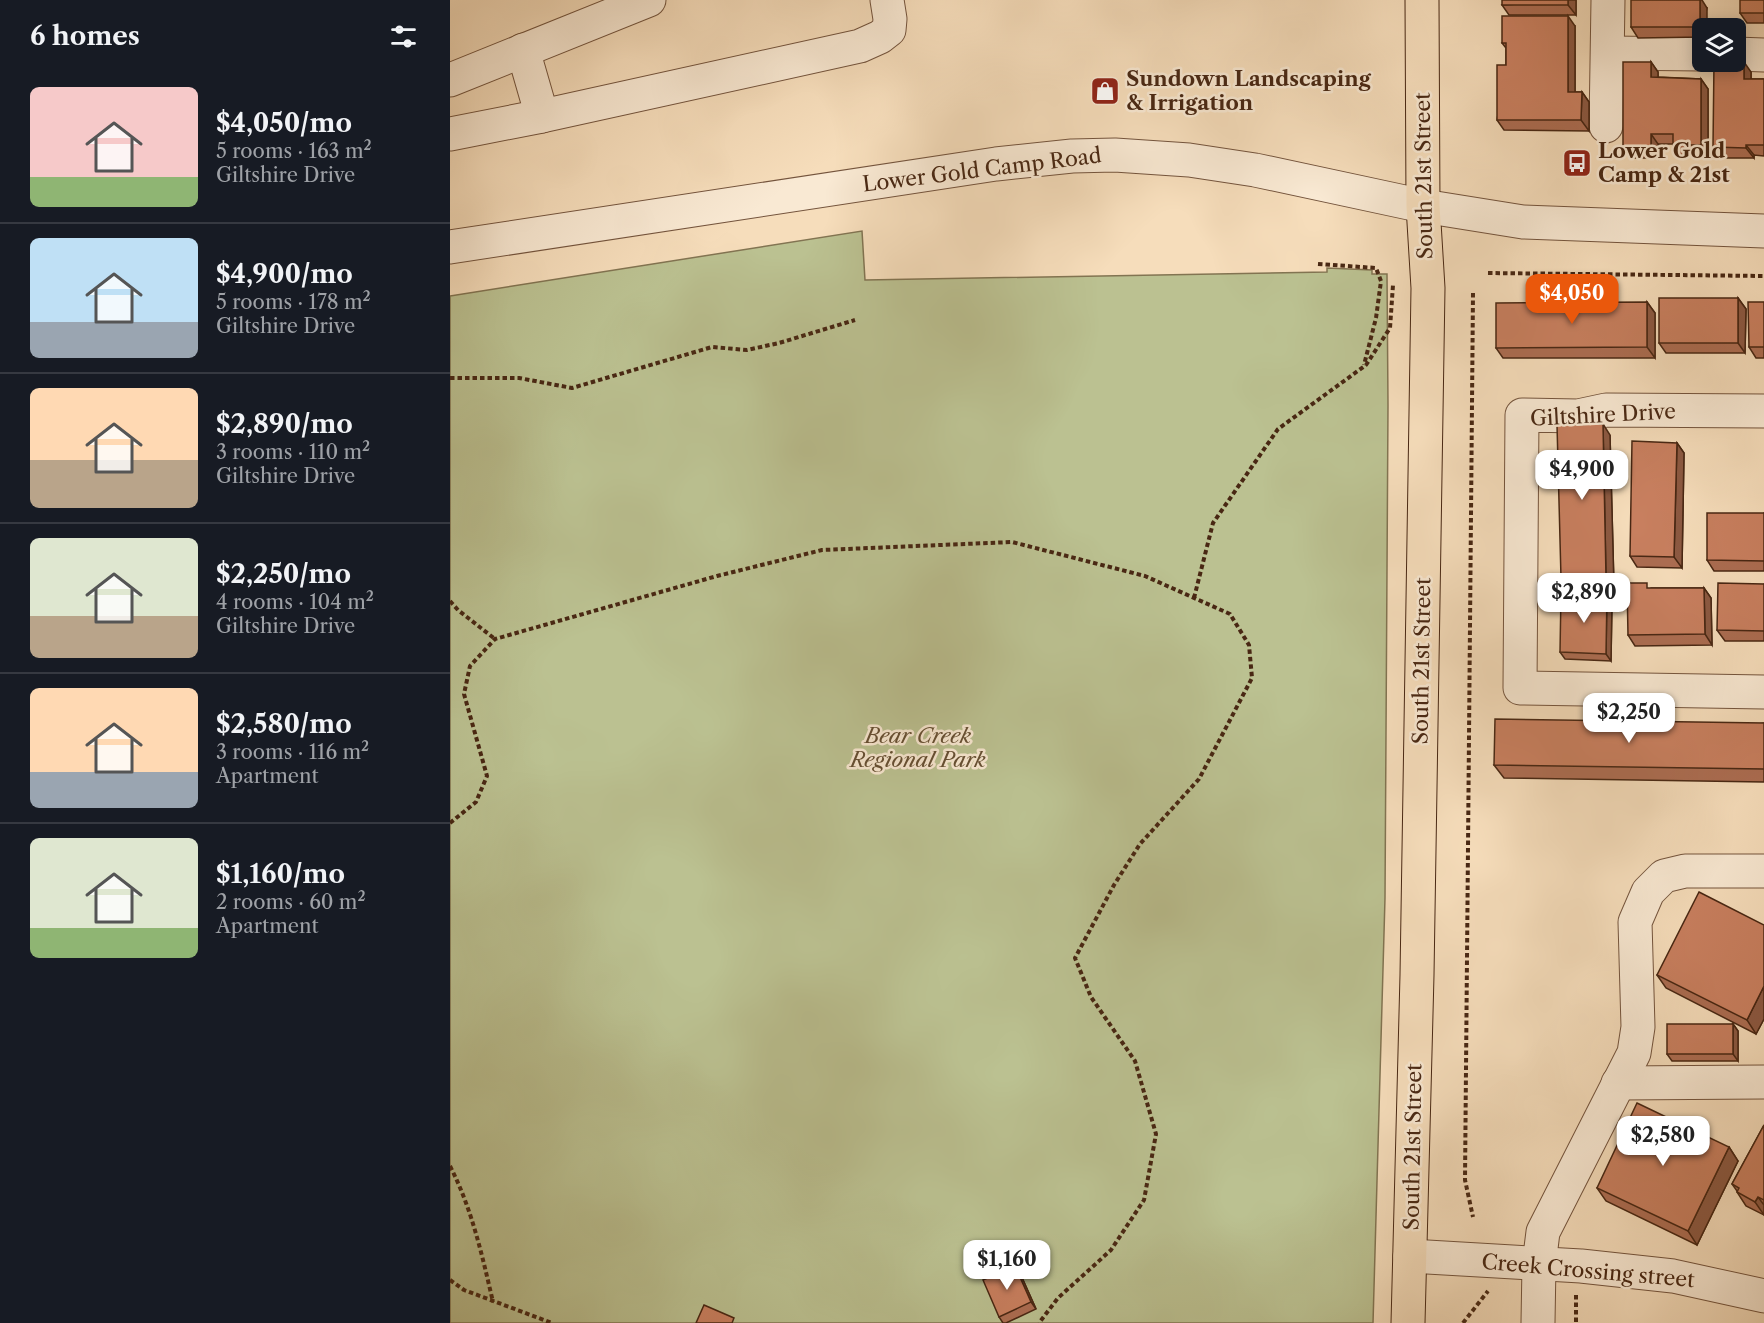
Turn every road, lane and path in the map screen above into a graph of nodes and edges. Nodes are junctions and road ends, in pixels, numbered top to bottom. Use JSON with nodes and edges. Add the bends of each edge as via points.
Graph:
{"nodes":[{"id":1,"x":649,"y":0,"type":"edge"},
{"id":2,"x":887,"y":0,"type":"edge"},
{"id":3,"x":1422,"y":0,"type":"edge"},
{"id":4,"x":1608,"y":0,"type":"edge"},
{"id":5,"x":522,"y":50,"type":"junction"},
{"id":6,"x":1608,"y":54,"type":"junction"},
{"id":7,"x":1692,"y":54,"type":"edge"},
{"id":8,"x":1746,"y":54,"type":"edge"},
{"id":9,"x":1764,"y":55,"type":"edge"},
{"id":10,"x":450,"y":80,"type":"edge"},
{"id":11,"x":542,"y":116,"type":"junction"},
{"id":12,"x":1606,"y":126,"type":"dead end"},
{"id":13,"x":450,"y":134,"type":"edge"},
{"id":14,"x":1423,"y":206,"type":"junction"},
{"id":15,"x":1764,"y":231,"type":"edge"},
{"id":16,"x":452,"y":248,"type":"edge"},
{"id":17,"x":1318,"y":264,"type":"dead end"},
{"id":18,"x":1488,"y":273,"type":"dead end"},
{"id":19,"x":1764,"y":276,"type":"edge"},
{"id":20,"x":1393,"y":285,"type":"dead end"},
{"id":21,"x":1473,"y":293,"type":"dead end"},
{"id":22,"x":855,"y":320,"type":"dead end"},
{"id":23,"x":1364,"y":369,"type":"junction"},
{"id":24,"x":450,"y":378,"type":"edge"},
{"id":25,"x":1764,"y":411,"type":"edge"},
{"id":26,"x":1194,"y":598,"type":"junction"},
{"id":27,"x":450,"y":601,"type":"edge"},
{"id":28,"x":495,"y":639,"type":"junction"},
{"id":29,"x":1764,"y":692,"type":"edge"},
{"id":30,"x":450,"y":823,"type":"edge"},
{"id":31,"x":1764,"y":871,"type":"edge"},
{"id":32,"x":1764,"y":1082,"type":"edge"},
{"id":33,"x":1618,"y":1083,"type":"junction"},
{"id":34,"x":450,"y":1166,"type":"edge"},
{"id":35,"x":1473,"y":1217,"type":"dead end"},
{"id":36,"x":1410,"y":1256,"type":"junction"},
{"id":37,"x":1539,"y":1264,"type":"junction"},
{"id":38,"x":450,"y":1280,"type":"edge"},
{"id":39,"x":1764,"y":1296,"type":"edge"},
{"id":40,"x":493,"y":1302,"type":"junction"},
{"id":41,"x":552,"y":1323,"type":"edge"},
{"id":42,"x":1039,"y":1323,"type":"edge"},
{"id":43,"x":1408,"y":1323,"type":"edge"},
{"id":44,"x":1538,"y":1323,"type":"edge"}],
"edges":[{"from":1,"to":5,"type":"street"},
{"from":2,"to":11,"type":"street","via":[[889,30],[860,46]]},
{"from":3,"to":14,"type":"main road","name":"South 21st Street"},
{"from":4,"to":6,"type":"street"},
{"from":5,"to":10,"type":"street"},
{"from":5,"to":11,"type":"street"},
{"from":6,"to":7,"type":"street"},
{"from":6,"to":12,"type":"street"},
{"from":8,"to":9,"type":"street"},
{"from":11,"to":13,"type":"street"},
{"from":14,"to":15,"type":"street","name":"Lower Gold Camp Road","via":[[1523,222]]},
{"from":14,"to":16,"type":"street","name":"Lower Gold Camp Road","via":[[1189,160],[1072,156],[984,166]]},
{"from":14,"to":36,"type":"main road","name":"South 21st Street","via":[[1428,288]]},
{"from":17,"to":23,"type":"path","via":[[1376,268],[1381,281]]},
{"from":18,"to":19,"type":"path"},
{"from":20,"to":23,"type":"path","via":[[1390,328]]},
{"from":21,"to":35,"type":"path","via":[[1465,1180]]},
{"from":22,"to":24,"type":"path","via":[[758,348],[712,347],[572,388],[519,378]]},
{"from":23,"to":26,"type":"path","via":[[1278,429],[1213,523]]},
{"from":25,"to":29,"type":"street","name":"Giltshire Drive","via":[[1606,410],[1578,416],[1522,415],[1520,688]]},
{"from":26,"to":28,"type":"path","via":[[1145,576],[1012,542],[822,550]]},
{"from":26,"to":42,"type":"path","via":[[1230,614],[1250,645],[1252,678],[1199,779],[1140,844],[1075,958],[1091,997],[1135,1061],[1156,1134],[1144,1200],[1111,1250],[1058,1298]]},
{"from":27,"to":28,"type":"path"},
{"from":28,"to":30,"type":"path","via":[[470,666],[464,694],[487,776],[476,802]]},
{"from":31,"to":33,"type":"street","via":[[1685,870],[1664,876],[1648,892],[1635,922],[1638,1027],[1634,1053]]},
{"from":32,"to":33,"type":"street"},
{"from":33,"to":37,"type":"street","via":[[1543,1232]]},
{"from":34,"to":40,"type":"path","via":[[478,1237]]},
{"from":36,"to":37,"type":"street","name":"Creek Crossing street"},
{"from":36,"to":43,"type":"main road","name":"South 21st Street"},
{"from":37,"to":39,"type":"street","name":"Creek Crossing street","via":[[1673,1276]]},
{"from":37,"to":44,"type":"street"},
{"from":38,"to":40,"type":"path"},
{"from":40,"to":41,"type":"path"}]}
